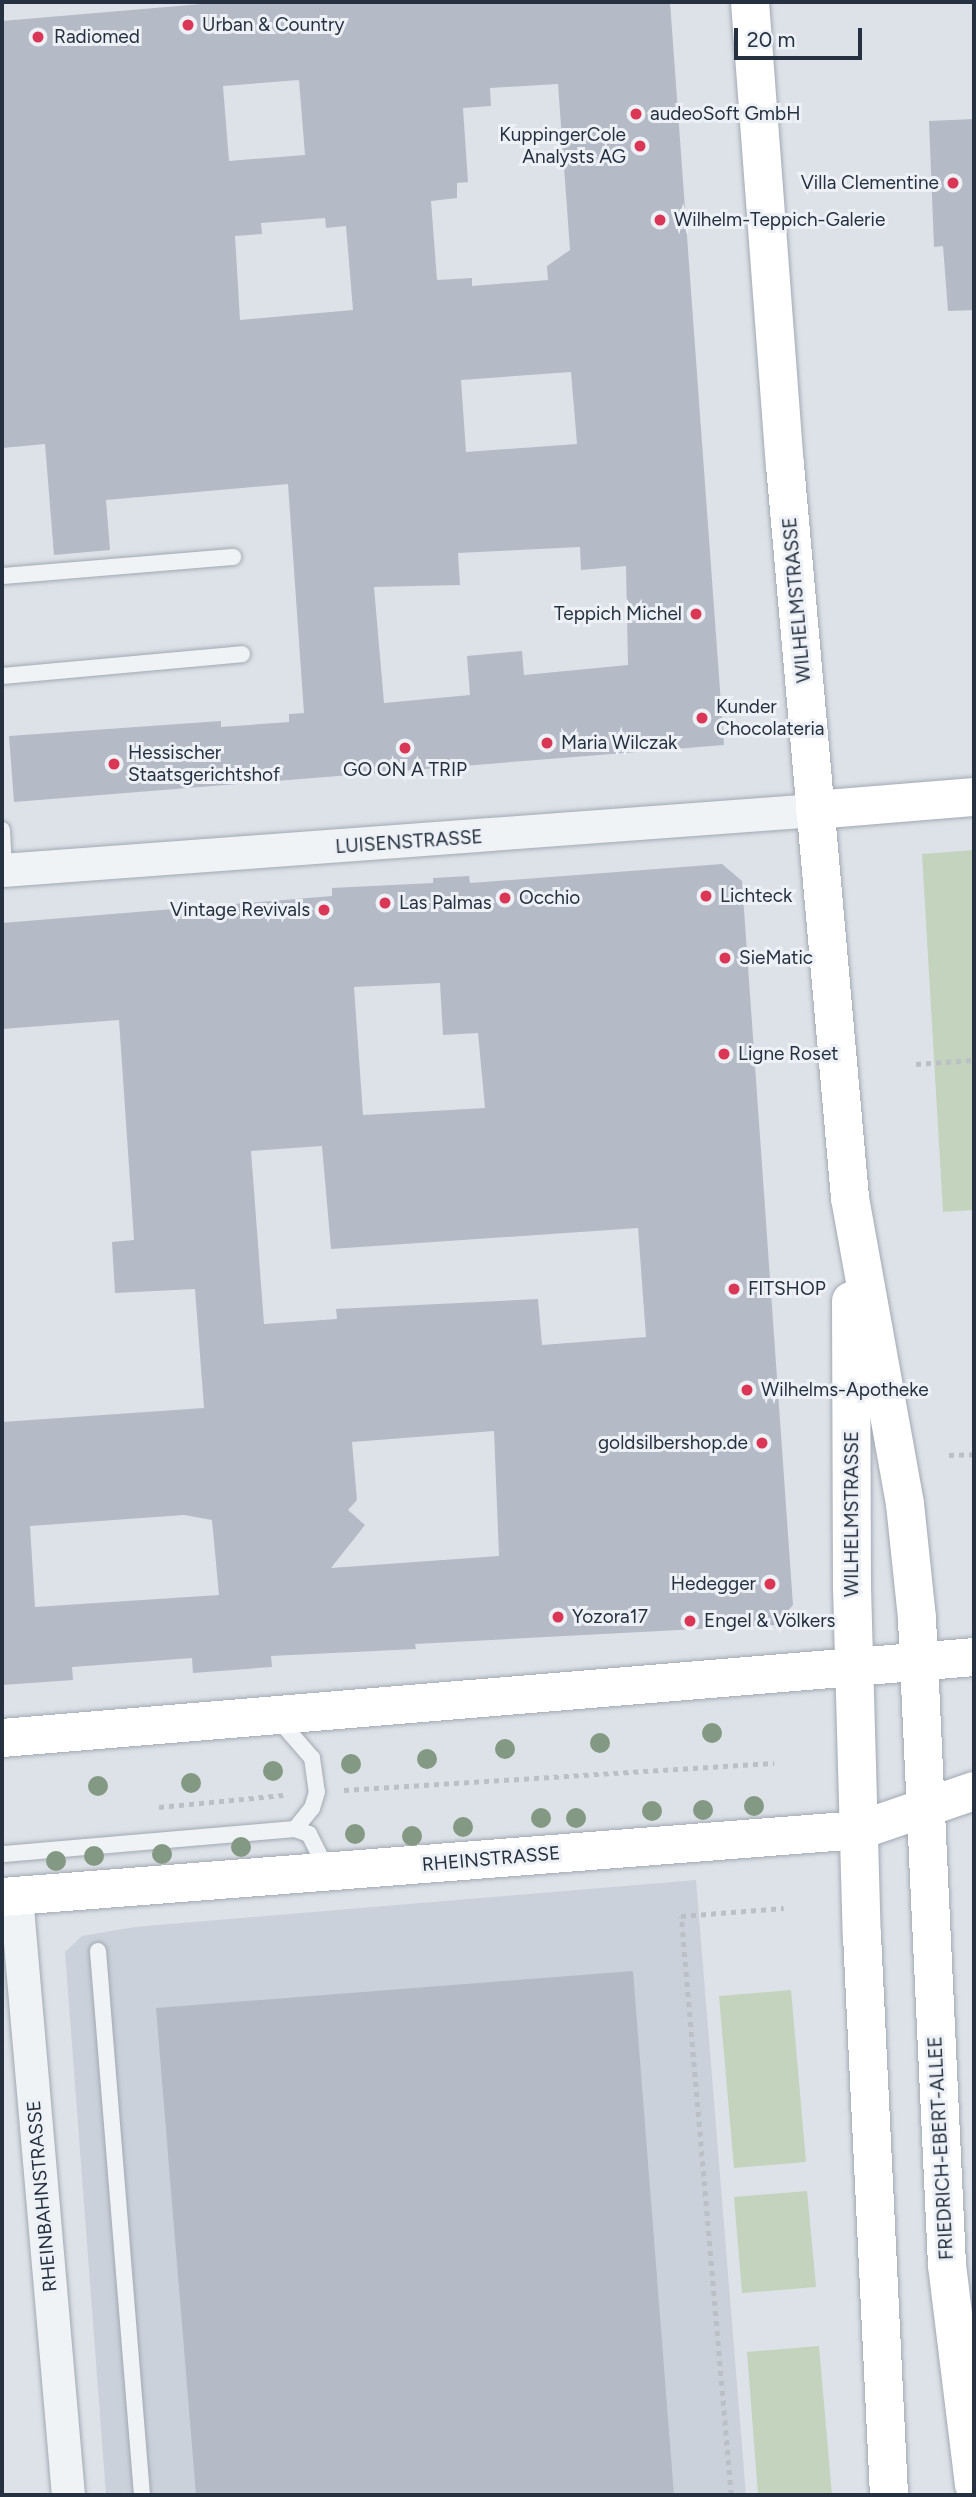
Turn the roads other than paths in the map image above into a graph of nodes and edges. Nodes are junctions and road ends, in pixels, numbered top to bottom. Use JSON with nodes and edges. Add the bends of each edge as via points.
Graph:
{"nodes":[{"id":1,"x":750,"y":2,"type":"edge"},
{"id":2,"x":233,"y":557,"type":"dead end"},
{"id":3,"x":2,"y":576,"type":"edge"},
{"id":4,"x":242,"y":654,"type":"dead end"},
{"id":5,"x":2,"y":676,"type":"edge"},
{"id":6,"x":974,"y":797,"type":"edge"},
{"id":7,"x":815,"y":810,"type":"junction"},
{"id":8,"x":2,"y":830,"type":"edge"},
{"id":9,"x":3,"y":870,"type":"edge"},
{"id":10,"x":850,"y":1198,"type":"junction"},
{"id":11,"x":974,"y":1657,"type":"edge"},
{"id":12,"x":920,"y":1662,"type":"junction"},
{"id":13,"x":854,"y":1668,"type":"junction"},
{"id":14,"x":274,"y":1716,"type":"junction"},
{"id":15,"x":2,"y":1738,"type":"edge"},
{"id":16,"x":974,"y":1791,"type":"edge"},
{"id":17,"x":924,"y":1810,"type":"junction"},
{"id":18,"x":295,"y":1829,"type":"junction"},
{"id":19,"x":860,"y":1830,"type":"junction"},
{"id":20,"x":4,"y":1854,"type":"dead end"},
{"id":21,"x":328,"y":1872,"type":"junction"},
{"id":22,"x":9,"y":1897,"type":"edge"},
{"id":23,"x":99,"y":1951,"type":"dead end"},
{"id":24,"x":974,"y":2486,"type":"edge"},
{"id":25,"x":68,"y":2495,"type":"edge"},
{"id":26,"x":142,"y":2495,"type":"edge"},
{"id":27,"x":889,"y":2495,"type":"edge"}],
"edges":[{"from":1,"to":7,"type":"main road","name":"WILHELMSTRASSE"},
{"from":2,"to":3,"type":"lane"},
{"from":4,"to":5,"type":"lane"},
{"from":6,"to":7,"type":"main road"},
{"from":7,"to":9,"type":"street","name":"LUISENSTRASSE"},
{"from":7,"to":10,"type":"main road","name":"WILHELMSTRASSE"},
{"from":8,"to":9,"type":"lane"},
{"from":10,"to":12,"type":"main road","name":"WILHELMSTRASSE","via":[[905,1504]]},
{"from":10,"to":13,"type":"main road","name":"WILHELMSTRASSE"},
{"from":11,"to":12,"type":"main road"},
{"from":12,"to":13,"type":"main road"},
{"from":12,"to":17,"type":"main road","name":"WILHELMSTRASSE"},
{"from":13,"to":14,"type":"main road"},
{"from":13,"to":19,"type":"main road","name":"WILHELMSTRASSE"},
{"from":14,"to":15,"type":"main road"},
{"from":14,"to":18,"type":"lane","via":[[312,1758],[317,1792],[312,1808]]},
{"from":16,"to":17,"type":"main road","name":"RHEINSTRASSE"},
{"from":17,"to":19,"type":"main road","name":"RHEINSTRASSE"},
{"from":17,"to":24,"type":"main road","name":"FRIEDRICH-EBERT-ALLEE","via":[[947,2265]]},
{"from":18,"to":20,"type":"lane"},
{"from":18,"to":21,"type":"lane","via":[[309,1834]]},
{"from":19,"to":21,"type":"main road","name":"RHEINSTRASSE"},
{"from":19,"to":27,"type":"main road"},
{"from":21,"to":22,"type":"main road","name":"RHEINSTRASSE"},
{"from":22,"to":25,"type":"street","name":"RHEINBAHNSTRASSE"},
{"from":23,"to":26,"type":"lane"}]}
